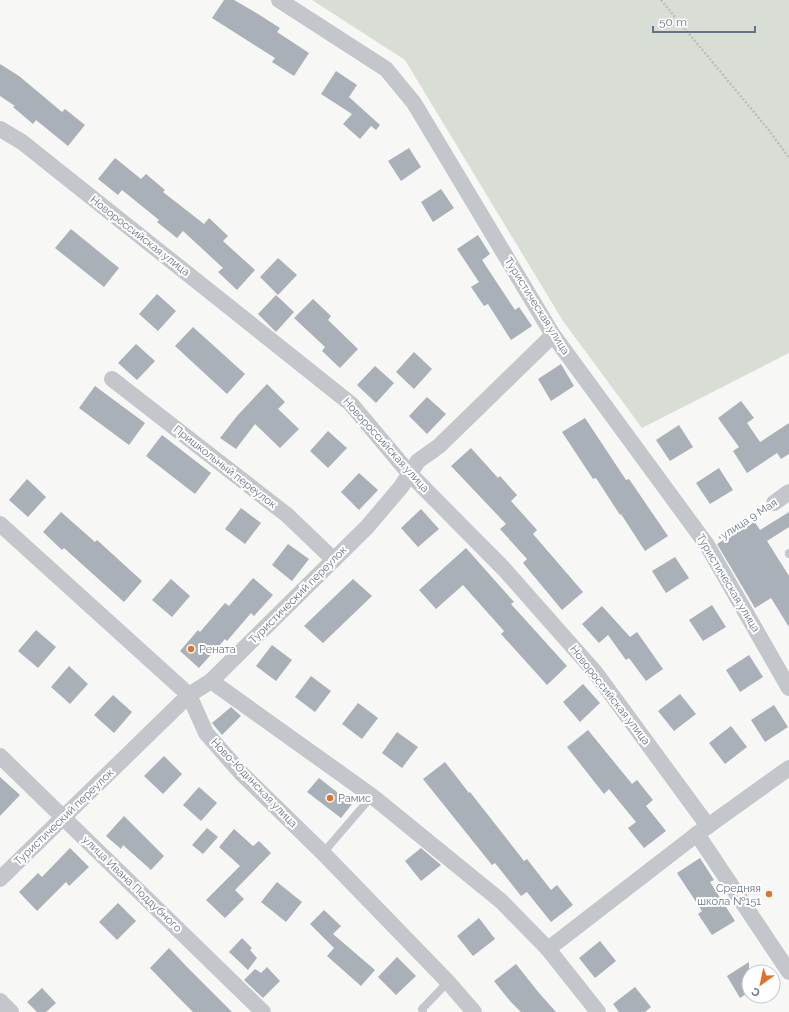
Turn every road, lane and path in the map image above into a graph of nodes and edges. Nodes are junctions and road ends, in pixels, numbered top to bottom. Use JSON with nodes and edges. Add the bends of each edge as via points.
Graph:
{"nodes":[{"id":1,"x":279,"y":0,"type":"edge"},
{"id":2,"x":661,"y":0,"type":"edge"},
{"id":3,"x":0,"y":129,"type":"edge"},
{"id":4,"x":789,"y":158,"type":"edge"},
{"id":5,"x":553,"y":336,"type":"junction"},
{"id":6,"x":112,"y":379,"type":"dead end"},
{"id":7,"x":409,"y":473,"type":"junction"},
{"id":8,"x":789,"y":492,"type":"edge"},
{"id":9,"x":774,"y":503,"type":"joint"},
{"id":10,"x":0,"y":524,"type":"edge"},
{"id":11,"x":708,"y":545,"type":"junction"},
{"id":12,"x":334,"y":560,"type":"junction"},
{"id":13,"x":211,"y":681,"type":"junction"},
{"id":14,"x":789,"y":688,"type":"edge"},
{"id":15,"x":189,"y":695,"type":"junction"},
{"id":16,"x":0,"y":756,"type":"edge"},
{"id":17,"x":789,"y":768,"type":"edge"},
{"id":18,"x":372,"y":796,"type":"junction"},
{"id":19,"x":64,"y":818,"type":"junction"},
{"id":20,"x":703,"y":830,"type":"junction"},
{"id":21,"x":323,"y":853,"type":"junction"},
{"id":22,"x":0,"y":879,"type":"edge"},
{"id":23,"x":548,"y":949,"type":"junction"},
{"id":24,"x":789,"y":972,"type":"edge"},
{"id":25,"x":448,"y":982,"type":"junction"},
{"id":26,"x":0,"y":1001,"type":"edge"},
{"id":27,"x":11,"y":1012,"type":"edge"},
{"id":28,"x":263,"y":1012,"type":"edge"},
{"id":29,"x":423,"y":1012,"type":"edge"},
{"id":30,"x":474,"y":1012,"type":"edge"},
{"id":31,"x":598,"y":1012,"type":"edge"}],
"edges":[{"from":1,"to":5,"type":"street","name":"Туристическая улица","via":[[386,69],[414,103]]},
{"from":2,"to":4,"type":"path"},
{"from":3,"to":7,"type":"street","name":"Новороссийская улица","via":[[22,142],[351,404]]},
{"from":5,"to":7,"type":"street","name":"Туристический переулок","via":[[439,446],[418,461]]},
{"from":5,"to":11,"type":"street","name":"Туристическая улица"},
{"from":6,"to":12,"type":"street","name":"Пришкольный переулок","via":[[286,515]]},
{"from":7,"to":12,"type":"street","name":"Туристический переулок","via":[[401,487],[368,527]]},
{"from":7,"to":20,"type":"street","name":"Новороссийская улица","via":[[504,569],[595,672]]},
{"from":8,"to":9,"type":"street","name":"улица 9 Мая"},
{"from":9,"to":11,"type":"path","name":"улица 9 Мая"},
{"from":10,"to":15,"type":"street","name":"Ново-Юдинская улица"},
{"from":11,"to":14,"type":"street","name":"Туристическая улица"},
{"from":12,"to":13,"type":"street","name":"Туристический переулок"},
{"from":13,"to":15,"type":"street","name":"Туристический переулок"},
{"from":13,"to":18,"type":"street"},
{"from":15,"to":19,"type":"street","name":"Туристический переулок"},
{"from":15,"to":21,"type":"street","name":"Ново-Юдинская улица","via":[[206,733],[241,772]]},
{"from":16,"to":19,"type":"street","name":"улица Ивана Поддубного"},
{"from":17,"to":20,"type":"street"},
{"from":18,"to":21,"type":"lane"},
{"from":18,"to":23,"type":"street","via":[[501,901]]},
{"from":19,"to":22,"type":"street","name":"Туристический переулок"},
{"from":19,"to":28,"type":"street","name":"улица Ивана Поддубного"},
{"from":20,"to":23,"type":"street"},
{"from":20,"to":24,"type":"street","name":"Новороссийская улица"},
{"from":21,"to":25,"type":"street","name":"Ново-Юдинская улица"},
{"from":23,"to":31,"type":"street"},
{"from":25,"to":29,"type":"lane","via":[[422,1009]]},
{"from":25,"to":30,"type":"street","name":"Ново-Юдинская улица"},
{"from":26,"to":27,"type":"street"}]}
